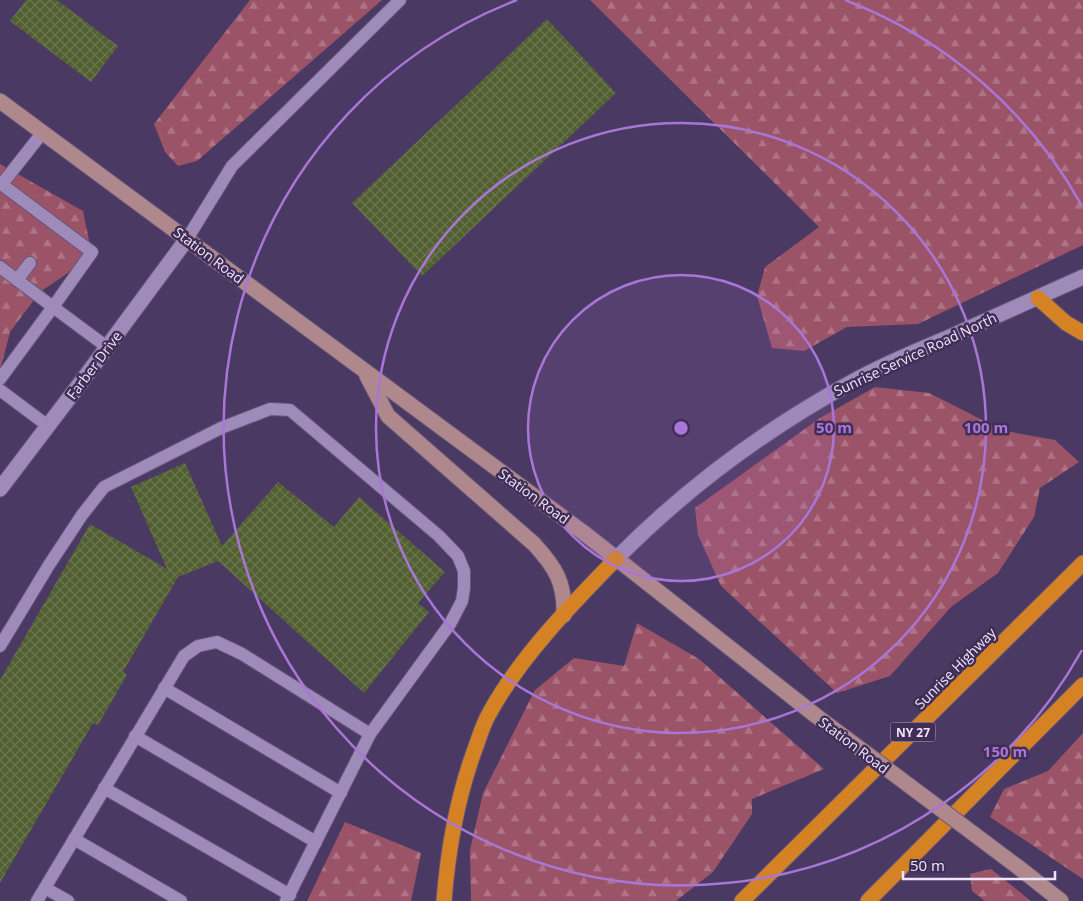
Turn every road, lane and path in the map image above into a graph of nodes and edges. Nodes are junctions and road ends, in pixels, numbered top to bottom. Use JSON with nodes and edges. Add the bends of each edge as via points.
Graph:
{"nodes":[{"id":1,"x":400,"y":0,"type":"edge"},
{"id":2,"x":0,"y":101,"type":"edge"},
{"id":3,"x":43,"y":132,"type":"junction"},
{"id":4,"x":1,"y":184,"type":"edge"},
{"id":5,"x":187,"y":239,"type":"junction"},
{"id":6,"x":30,"y":263,"type":"dead end"},
{"id":7,"x":0,"y":267,"type":"edge"},
{"id":8,"x":1083,"y":277,"type":"edge"},
{"id":9,"x":17,"y":280,"type":"junction"},
{"id":10,"x":1038,"y":298,"type":"junction"},
{"id":11,"x":53,"y":307,"type":"junction"},
{"id":12,"x":1083,"y":333,"type":"edge"},
{"id":13,"x":107,"y":347,"type":"junction"},
{"id":14,"x":366,"y":372,"type":"junction"},
{"id":15,"x":0,"y":379,"type":"edge"},
{"id":16,"x":0,"y":390,"type":"edge"},
{"id":17,"x":48,"y":426,"type":"junction"},
{"id":18,"x":0,"y":489,"type":"edge"},
{"id":19,"x":616,"y":559,"type":"junction"},
{"id":20,"x":1083,"y":563,"type":"edge"},
{"id":21,"x":564,"y":615,"type":"junction"},
{"id":22,"x":0,"y":646,"type":"edge"},
{"id":23,"x":1083,"y":685,"type":"edge"},
{"id":24,"x":164,"y":688,"type":"junction"},
{"id":25,"x":370,"y":734,"type":"junction"},
{"id":26,"x":135,"y":736,"type":"junction"},
{"id":27,"x":104,"y":788,"type":"junction"},
{"id":28,"x":341,"y":793,"type":"junction"},
{"id":29,"x":74,"y":839,"type":"junction"},
{"id":30,"x":316,"y":842,"type":"junction"},
{"id":31,"x":45,"y":888,"type":"junction"},
{"id":32,"x":288,"y":898,"type":"edge"},
{"id":33,"x":37,"y":901,"type":"edge"},
{"id":34,"x":68,"y":901,"type":"edge"},
{"id":35,"x":181,"y":901,"type":"edge"},
{"id":36,"x":444,"y":901,"type":"edge"},
{"id":37,"x":742,"y":901,"type":"edge"},
{"id":38,"x":868,"y":901,"type":"edge"},
{"id":39,"x":1061,"y":901,"type":"edge"}],
"edges":[{"from":1,"to":5,"type":"lane","via":[[232,166]]},
{"from":2,"to":3,"type":"main road","name":"Station Road"},
{"from":3,"to":4,"type":"lane"},
{"from":3,"to":5,"type":"main road","name":"Station Road"},
{"from":4,"to":11,"type":"lane","via":[[22,207],[54,231],[92,252]]},
{"from":5,"to":13,"type":"street","name":"Farber Drive"},
{"from":5,"to":14,"type":"main road","name":"Station Road"},
{"from":6,"to":9,"type":"lane"},
{"from":7,"to":9,"type":"lane"},
{"from":8,"to":10,"type":"street","name":"Sunrise Service Road North"},
{"from":9,"to":11,"type":"lane"},
{"from":10,"to":12,"type":"highway","via":[[1066,323]]},
{"from":10,"to":19,"type":"street","name":"Sunrise Service Road North","via":[[898,359],[816,402],[736,456],[652,524]]},
{"from":11,"to":13,"type":"lane"},
{"from":11,"to":15,"type":"lane"},
{"from":13,"to":17,"type":"street","name":"Farber Drive"},
{"from":14,"to":19,"type":"main road","name":"Station Road"},
{"from":14,"to":21,"type":"main road","via":[[388,416],[550,561],[561,581]]},
{"from":16,"to":17,"type":"lane"},
{"from":17,"to":18,"type":"street","name":"Farber Drive"},
{"from":19,"to":21,"type":"highway"},
{"from":19,"to":39,"type":"main road","name":"Station Road","bridge":true},
{"from":20,"to":37,"type":"highway","name":"Sunrise Highway","number":"NY 27"},
{"from":21,"to":36,"type":"highway","via":[[523,663],[488,715],[457,810]]},
{"from":22,"to":25,"type":"lane","via":[[53,558],[104,487],[221,428],[270,409],[290,410],[438,536],[458,556],[464,571],[462,602],[450,624]]},
{"from":23,"to":38,"type":"highway"},
{"from":24,"to":25,"type":"lane","via":[[184,656],[198,646],[217,642],[242,654]]},
{"from":24,"to":26,"type":"lane"},
{"from":24,"to":28,"type":"lane"},
{"from":25,"to":28,"type":"lane"},
{"from":26,"to":27,"type":"lane"},
{"from":26,"to":30,"type":"lane"},
{"from":27,"to":29,"type":"lane"},
{"from":27,"to":32,"type":"lane"},
{"from":28,"to":30,"type":"lane"},
{"from":29,"to":31,"type":"lane"},
{"from":29,"to":35,"type":"lane"},
{"from":30,"to":32,"type":"lane"},
{"from":31,"to":33,"type":"lane"},
{"from":31,"to":34,"type":"lane"}]}
